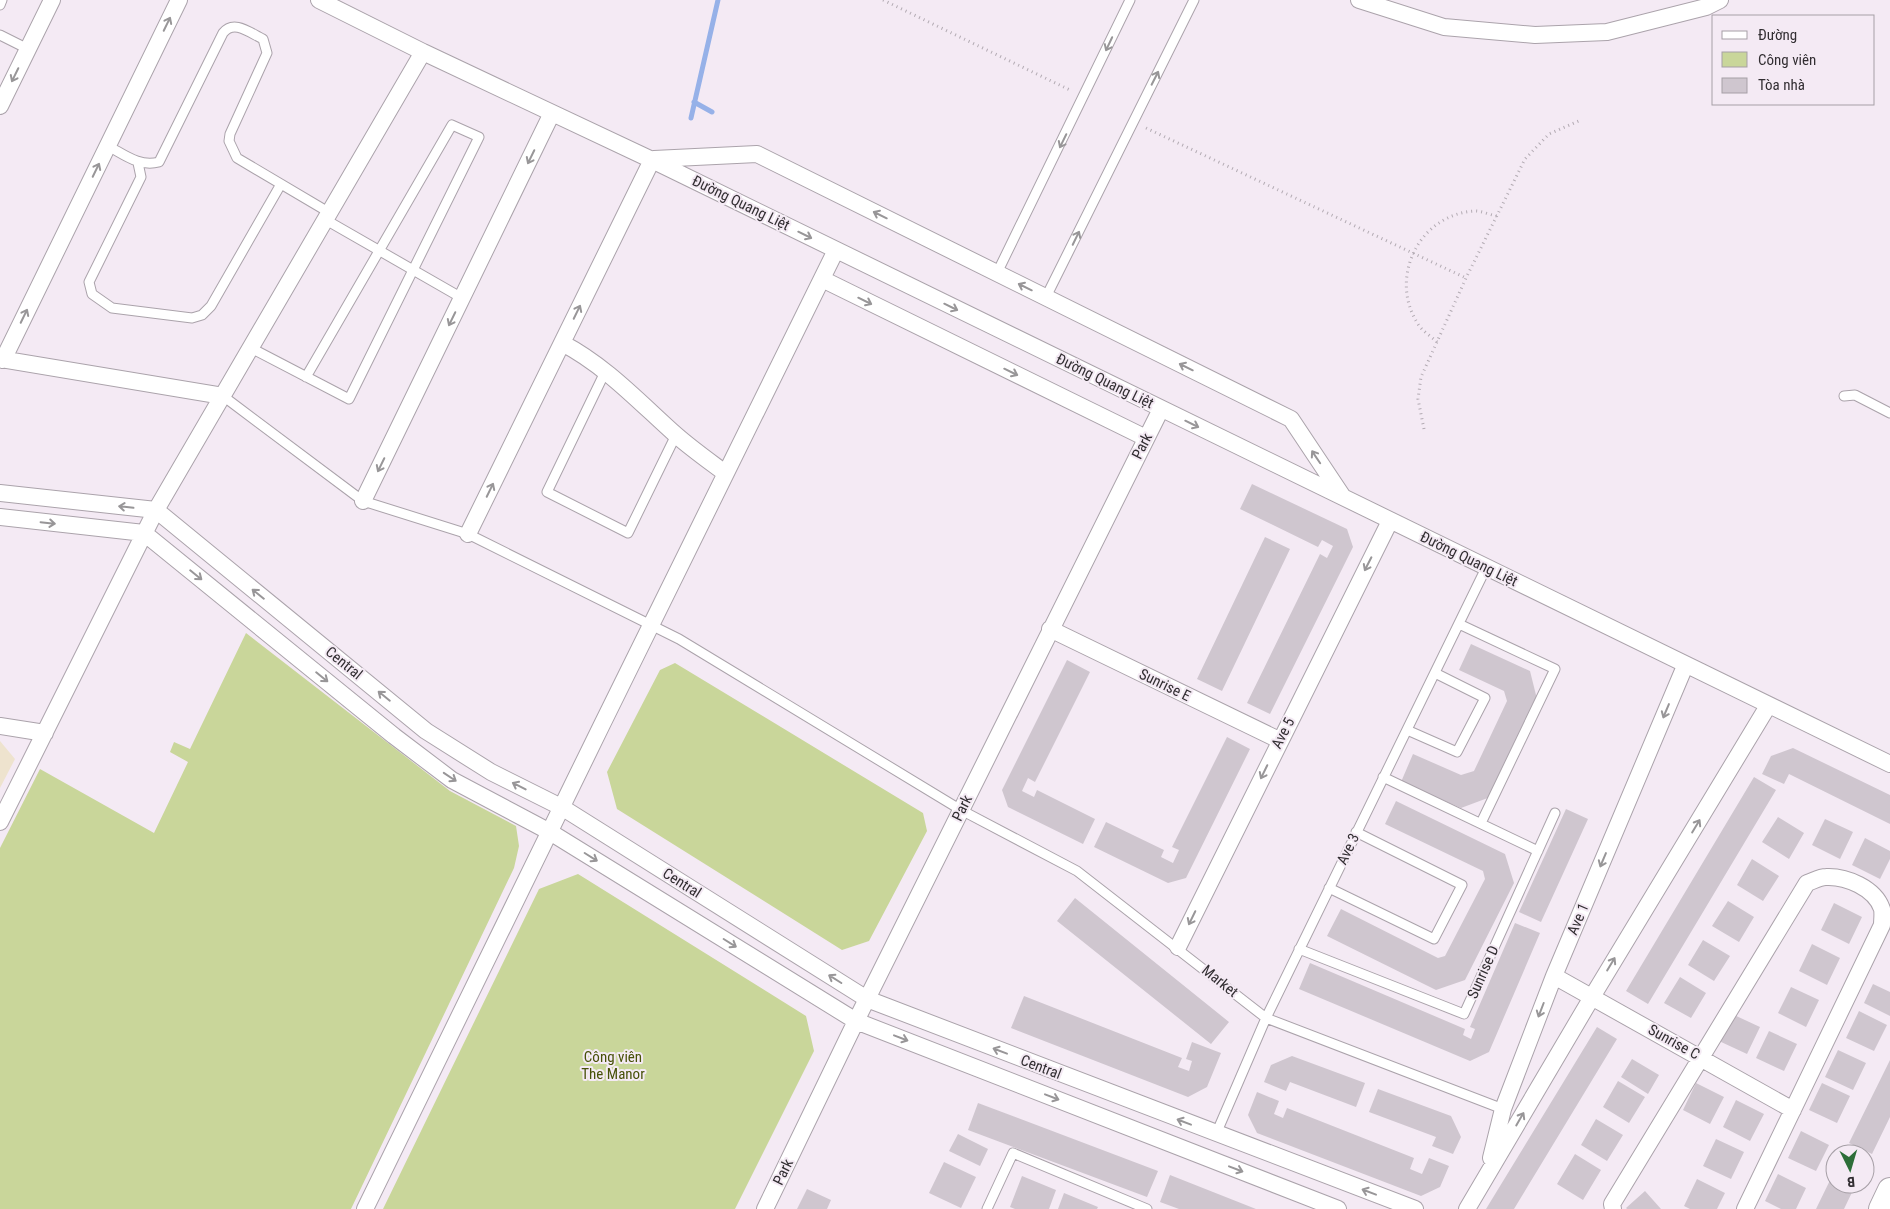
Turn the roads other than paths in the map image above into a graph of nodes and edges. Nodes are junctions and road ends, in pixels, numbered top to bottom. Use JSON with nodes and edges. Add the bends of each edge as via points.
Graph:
{"nodes":[{"id":1,"x":2,"y":0,"type":"edge"},
{"id":2,"x":52,"y":0,"type":"edge"},
{"id":3,"x":179,"y":0,"type":"edge"},
{"id":4,"x":319,"y":0,"type":"edge"},
{"id":5,"x":1130,"y":0,"type":"edge"},
{"id":6,"x":1194,"y":0,"type":"edge"},
{"id":7,"x":1359,"y":0,"type":"edge"},
{"id":8,"x":1720,"y":0,"type":"edge"},
{"id":9,"x":0,"y":5,"type":"edge"},
{"id":10,"x":0,"y":35,"type":"edge"},
{"id":11,"x":28,"y":49,"type":"junction"},
{"id":12,"x":423,"y":52,"type":"junction"},
{"id":13,"x":2,"y":98,"type":"edge"},
{"id":14,"x":552,"y":113,"type":"junction"},
{"id":15,"x":108,"y":146,"type":"junction"},
{"id":16,"x":652,"y":160,"type":"junction"},
{"id":17,"x":138,"y":163,"type":"junction"},
{"id":18,"x":281,"y":184,"type":"junction"},
{"id":19,"x":328,"y":217,"type":"junction"},
{"id":20,"x":836,"y":250,"type":"junction"},
{"id":21,"x":379,"y":251,"type":"junction"},
{"id":22,"x":414,"y":270,"type":"junction"},
{"id":23,"x":997,"y":273,"type":"junction"},
{"id":24,"x":822,"y":280,"type":"junction"},
{"id":25,"x":1046,"y":297,"type":"junction"},
{"id":26,"x":462,"y":298,"type":"junction"},
{"id":27,"x":562,"y":343,"type":"junction"},
{"id":28,"x":251,"y":348,"type":"junction"},
{"id":29,"x":1,"y":360,"type":"edge"},
{"id":30,"x":606,"y":370,"type":"junction"},
{"id":31,"x":306,"y":377,"type":"junction"},
{"id":32,"x":223,"y":396,"type":"junction"},
{"id":33,"x":1844,"y":396,"type":"dead end"},
{"id":34,"x":1161,"y":409,"type":"junction"},
{"id":35,"x":1890,"y":413,"type":"edge"},
{"id":36,"x":676,"y":435,"type":"junction"},
{"id":37,"x":1146,"y":438,"type":"junction"},
{"id":38,"x":725,"y":473,"type":"junction"},
{"id":39,"x":0,"y":493,"type":"edge"},
{"id":40,"x":1344,"y":498,"type":"junction"},
{"id":41,"x":363,"y":501,"type":"junction"},
{"id":42,"x":156,"y":510,"type":"junction"},
{"id":43,"x":0,"y":517,"type":"edge"},
{"id":44,"x":1390,"y":521,"type":"junction"},
{"id":45,"x":144,"y":533,"type":"junction"},
{"id":46,"x":468,"y":534,"type":"junction"},
{"id":47,"x":1486,"y":568,"type":"junction"},
{"id":48,"x":1459,"y":624,"type":"junction"},
{"id":49,"x":650,"y":625,"type":"junction"},
{"id":50,"x":1050,"y":629,"type":"junction"},
{"id":51,"x":1685,"y":666,"type":"junction"},
{"id":52,"x":1435,"y":673,"type":"junction"},
{"id":53,"x":1768,"y":706,"type":"junction"},
{"id":54,"x":0,"y":726,"type":"edge"},
{"id":55,"x":1407,"y":730,"type":"junction"},
{"id":56,"x":45,"y":733,"type":"junction"},
{"id":57,"x":1279,"y":740,"type":"junction"},
{"id":58,"x":1890,"y":764,"type":"edge"},
{"id":59,"x":1383,"y":777,"type":"junction"},
{"id":60,"x":563,"y":808,"type":"junction"},
{"id":61,"x":961,"y":810,"type":"junction"},
{"id":62,"x":1555,"y":813,"type":"dead end"},
{"id":63,"x":0,"y":822,"type":"edge"},
{"id":64,"x":1481,"y":824,"type":"junction"},
{"id":65,"x":550,"y":832,"type":"junction"},
{"id":66,"x":1356,"y":832,"type":"junction"},
{"id":67,"x":1538,"y":851,"type":"junction"},
{"id":68,"x":1329,"y":888,"type":"junction"},
{"id":69,"x":1178,"y":947,"type":"junction"},
{"id":70,"x":1299,"y":949,"type":"junction"},
{"id":71,"x":1554,"y":976,"type":"junction"},
{"id":72,"x":1592,"y":997,"type":"junction"},
{"id":73,"x":866,"y":999,"type":"junction"},
{"id":74,"x":1266,"y":1018,"type":"junction"},
{"id":75,"x":856,"y":1020,"type":"junction"},
{"id":76,"x":1701,"y":1057,"type":"junction"},
{"id":77,"x":1514,"y":1081,"type":"junction"},
{"id":78,"x":1536,"y":1092,"type":"junction"},
{"id":79,"x":1503,"y":1109,"type":"junction"},
{"id":80,"x":1793,"y":1110,"type":"junction"},
{"id":81,"x":1216,"y":1134,"type":"junction"},
{"id":82,"x":1486,"y":1177,"type":"junction"},
{"id":83,"x":1890,"y":1190,"type":"edge"},
{"id":84,"x":365,"y":1209,"type":"edge"},
{"id":85,"x":764,"y":1209,"type":"edge"},
{"id":86,"x":987,"y":1209,"type":"edge"},
{"id":87,"x":1147,"y":1209,"type":"edge"},
{"id":88,"x":1338,"y":1209,"type":"edge"},
{"id":89,"x":1415,"y":1209,"type":"edge"},
{"id":90,"x":1468,"y":1209,"type":"edge"},
{"id":91,"x":1613,"y":1209,"type":"edge"},
{"id":92,"x":1745,"y":1209,"type":"edge"},
{"id":93,"x":1881,"y":1209,"type":"edge"}],
"edges":[{"from":1,"to":9,"type":"lane"},
{"from":2,"to":11,"type":"street"},
{"from":15,"to":3,"type":"street","one_way":true},
{"from":4,"to":12,"type":"street","name":"Đường Quang Liệt"},
{"from":5,"to":23,"type":"lane","one_way":true},
{"from":25,"to":6,"type":"lane","one_way":true},
{"from":7,"to":8,"type":"street","via":[[1444,26],[1534,35],[1607,32]]},
{"from":10,"to":11,"type":"lane"},
{"from":11,"to":13,"type":"street","one_way":true},
{"from":12,"to":14,"type":"street","name":"Đường Quang Liệt"},
{"from":12,"to":19,"type":"street"},
{"from":14,"to":16,"type":"street","name":"Đường Quang Liệt"},
{"from":14,"to":26,"type":"street","one_way":true},
{"from":15,"to":17,"type":"lane"},
{"from":29,"to":15,"type":"street","one_way":true},
{"from":16,"to":20,"type":"street","name":"Đường Quang Liệt","one_way":true},
{"from":23,"to":16,"type":"street","one_way":true,"via":[[757,154]]},
{"from":27,"to":16,"type":"street","one_way":true},
{"from":17,"to":18,"type":"lane","via":[[149,165],[164,157],[223,33],[227,28],[237,26],[263,39],[267,53],[229,141],[237,158]]},
{"from":17,"to":18,"type":"lane","via":[[141,177],[89,282],[92,294],[112,308],[192,318],[202,315],[211,306]]},
{"from":18,"to":19,"type":"lane"},
{"from":19,"to":21,"type":"lane"},
{"from":19,"to":28,"type":"street"},
{"from":20,"to":24,"type":"street"},
{"from":20,"to":34,"type":"street","name":"Đường Quang Liệt","one_way":true},
{"from":21,"to":22,"type":"lane"},
{"from":21,"to":22,"type":"lane","via":[[452,125],[479,137]]},
{"from":21,"to":31,"type":"lane"},
{"from":22,"to":26,"type":"lane"},
{"from":22,"to":31,"type":"lane","via":[[349,399]]},
{"from":25,"to":23,"type":"street","one_way":true},
{"from":24,"to":37,"type":"street","one_way":true},
{"from":24,"to":38,"type":"street"},
{"from":40,"to":25,"type":"street","one_way":true,"via":[[1291,419]]},
{"from":26,"to":41,"type":"street","one_way":true},
{"from":27,"to":30,"type":"street"},
{"from":46,"to":27,"type":"street","one_way":true},
{"from":28,"to":31,"type":"lane"},
{"from":28,"to":32,"type":"street"},
{"from":29,"to":32,"type":"street"},
{"from":30,"to":36,"type":"street"},
{"from":30,"to":36,"type":"lane","via":[[546,492],[628,533]]},
{"from":32,"to":41,"type":"lane","name":"Market"},
{"from":32,"to":42,"type":"street"},
{"from":33,"to":35,"type":"lane","via":[[1854,395]]},
{"from":34,"to":37,"type":"street","name":"Park"},
{"from":34,"to":40,"type":"street","name":"Đường Quang Liệt","one_way":true},
{"from":36,"to":38,"type":"street"},
{"from":37,"to":50,"type":"street","name":"Park"},
{"from":38,"to":49,"type":"street"},
{"from":42,"to":39,"type":"street","one_way":true},
{"from":40,"to":44,"type":"street","name":"Đường Quang Liệt"},
{"from":41,"to":46,"type":"lane","name":"Market"},
{"from":42,"to":45,"type":"street"},
{"from":60,"to":42,"type":"street","name":"Central","one_way":true,"via":[[492,772],[426,731]]},
{"from":43,"to":45,"type":"street","one_way":true},
{"from":44,"to":47,"type":"street","name":"Đường Quang Liệt"},
{"from":44,"to":57,"type":"street","name":"Ave 5","one_way":true},
{"from":45,"to":56,"type":"street"},
{"from":45,"to":65,"type":"street","name":"Central","one_way":true,"via":[[452,780]]},
{"from":46,"to":49,"type":"lane","name":"Market"},
{"from":47,"to":48,"type":"lane","name":"Ave 3"},
{"from":47,"to":51,"type":"street","name":"Đường Quang Liệt"},
{"from":48,"to":52,"type":"lane","name":"Ave 3"},
{"from":48,"to":64,"type":"lane","via":[[1556,669]]},
{"from":49,"to":60,"type":"street"},
{"from":49,"to":61,"type":"lane","name":"Market","via":[[690,645]]},
{"from":50,"to":57,"type":"street","name":"Sunrise E"},
{"from":50,"to":61,"type":"street","name":"Park"},
{"from":51,"to":53,"type":"street","name":"Đường Quang Liệt"},
{"from":51,"to":71,"type":"street","name":"Ave 1","one_way":true},
{"from":52,"to":55,"type":"lane","name":"Ave 3"},
{"from":52,"to":55,"type":"lane","via":[[1485,698],[1457,752]]},
{"from":53,"to":58,"type":"street","name":"Đường Quang Liệt"},
{"from":72,"to":53,"type":"street","name":"Ave 1","one_way":true},
{"from":54,"to":56,"type":"street"},
{"from":55,"to":59,"type":"lane","name":"Ave 3"},
{"from":56,"to":63,"type":"street"},
{"from":57,"to":69,"type":"street","name":"Ave 5","one_way":true},
{"from":59,"to":64,"type":"lane"},
{"from":59,"to":66,"type":"lane","name":"Ave 3"},
{"from":60,"to":65,"type":"street"},
{"from":73,"to":60,"type":"street","name":"Central","one_way":true},
{"from":61,"to":69,"type":"lane","name":"Market","via":[[1077,871]]},
{"from":61,"to":73,"type":"street","name":"Park"},
{"from":62,"to":67,"type":"lane","name":"Sunrise D"},
{"from":64,"to":67,"type":"lane"},
{"from":65,"to":75,"type":"street","name":"Central","one_way":true},
{"from":65,"to":84,"type":"street"},
{"from":66,"to":68,"type":"lane","name":"Ave 3"},
{"from":66,"to":68,"type":"lane","via":[[1462,885],[1434,939]]},
{"from":67,"to":70,"type":"lane","name":"Sunrise D","via":[[1464,1014]]},
{"from":68,"to":70,"type":"lane","name":"Ave 3"},
{"from":69,"to":74,"type":"lane","name":"Market"},
{"from":70,"to":74,"type":"lane","name":"Ave 3"},
{"from":71,"to":72,"type":"street","name":"Sunrise C"},
{"from":71,"to":77,"type":"street","name":"Ave 1","one_way":true},
{"from":72,"to":76,"type":"street","name":"Sunrise C"},
{"from":72,"to":78,"type":"street","name":"Ave 1"},
{"from":73,"to":75,"type":"street","name":"Park"},
{"from":81,"to":73,"type":"street","name":"Central","one_way":true},
{"from":74,"to":79,"type":"lane","name":"Market"},
{"from":74,"to":81,"type":"lane","name":"Ave 3"},
{"from":75,"to":85,"type":"street","name":"Park"},
{"from":75,"to":88,"type":"street","name":"Central","one_way":true},
{"from":76,"to":80,"type":"street","name":"Sunrise C"},
{"from":76,"to":80,"type":"street","via":[[1807,883],[1824,877],[1842,878],[1858,884],[1874,896],[1882,910],[1882,925]]},
{"from":76,"to":91,"type":"street","via":[[1612,1204]]},
{"from":77,"to":78,"type":"street"},
{"from":77,"to":79,"type":"street","name":"Ave 1"},
{"from":82,"to":78,"type":"street","name":"Ave 1","one_way":true},
{"from":79,"to":82,"type":"street","name":"Ave 1"},
{"from":80,"to":92,"type":"street"},
{"from":89,"to":81,"type":"street","name":"Central","one_way":true},
{"from":82,"to":90,"type":"street","name":"Ave 1"},
{"from":83,"to":93,"type":"main road"},
{"from":86,"to":87,"type":"lane","via":[[1012,1153]]}]}
